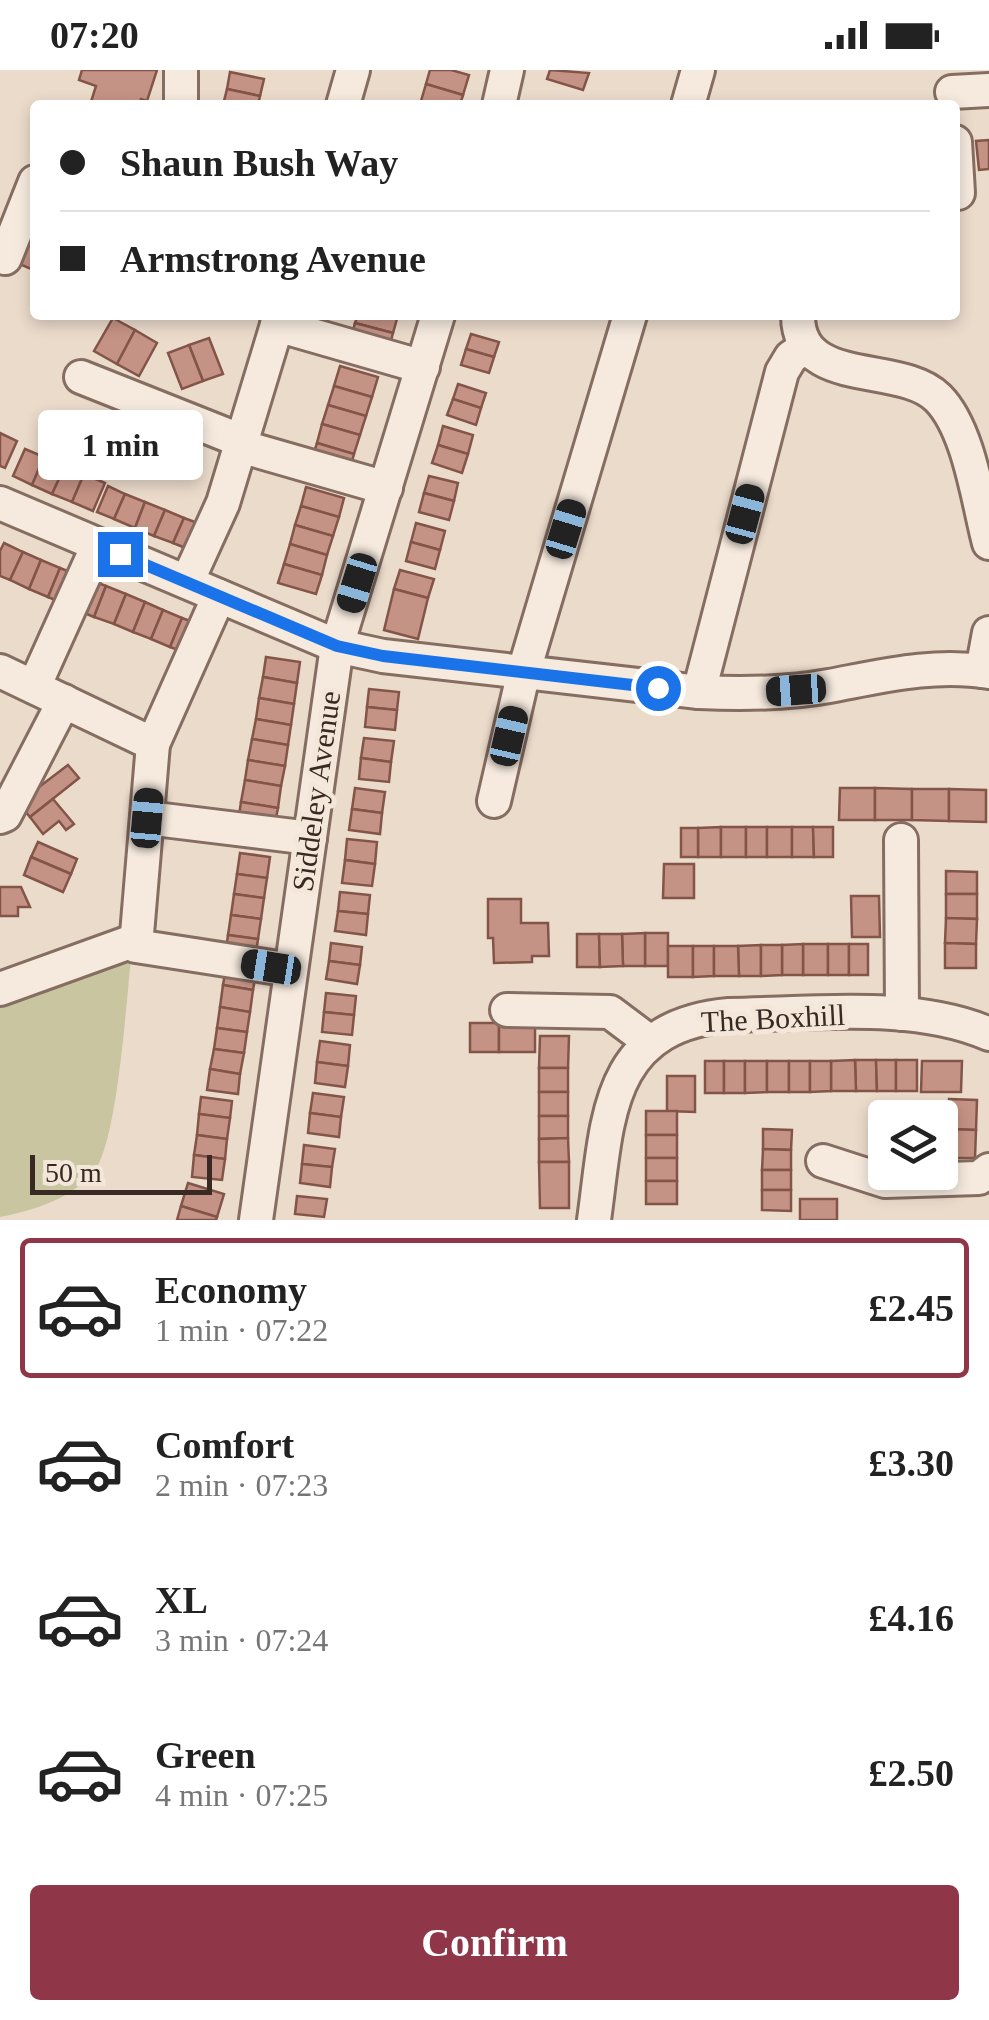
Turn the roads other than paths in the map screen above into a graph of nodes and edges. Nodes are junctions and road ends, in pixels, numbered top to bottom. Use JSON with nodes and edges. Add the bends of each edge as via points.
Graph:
{"nodes":[{"id":1,"x":182,"y":70,"type":"edge"},
{"id":2,"x":354,"y":70,"type":"edge"},
{"id":3,"x":507,"y":70,"type":"edge"},
{"id":4,"x":698,"y":70,"type":"edge"},
{"id":5,"x":951,"y":89,"type":"edge"},
{"id":6,"x":989,"y":90,"type":"edge"},
{"id":7,"x":182,"y":100,"type":"edge"},
{"id":8,"x":345,"y":100,"type":"edge"},
{"id":9,"x":500,"y":100,"type":"edge"},
{"id":10,"x":689,"y":100,"type":"edge"},
{"id":11,"x":30,"y":195,"type":"edge"},
{"id":12,"x":5,"y":258,"type":"dead end"},
{"id":13,"x":278,"y":320,"type":"edge"},
{"id":14,"x":437,"y":320,"type":"edge"},
{"id":15,"x":629,"y":320,"type":"edge"},
{"id":16,"x":802,"y":331,"type":"edge"},
{"id":17,"x":423,"y":367,"type":"junction"},
{"id":18,"x":82,"y":377,"type":"dead end"},
{"id":19,"x":241,"y":443,"type":"junction"},
{"id":20,"x":386,"y":488,"type":"junction"},
{"id":21,"x":0,"y":502,"type":"edge"},
{"id":22,"x":989,"y":543,"type":"edge"},
{"id":23,"x":98,"y":545,"type":"junction"},
{"id":24,"x":187,"y":582,"type":"junction"},
{"id":25,"x":219,"y":596,"type":"junction"},
{"id":26,"x":989,"y":633,"type":"edge"},
{"id":27,"x":337,"y":646,"type":"junction"},
{"id":28,"x":524,"y":671,"type":"junction"},
{"id":29,"x":0,"y":672,"type":"edge"},
{"id":30,"x":986,"y":672,"type":"edge"},
{"id":31,"x":699,"y":692,"type":"junction"},
{"id":32,"x":49,"y":694,"type":"junction"},
{"id":33,"x":153,"y":744,"type":"junction"},
{"id":34,"x":494,"y":801,"type":"dead end"},
{"id":35,"x":0,"y":817,"type":"edge"},
{"id":36,"x":147,"y":818,"type":"junction"},
{"id":37,"x":310,"y":838,"type":"junction"},
{"id":38,"x":891,"y":860,"type":"dead end"},
{"id":39,"x":136,"y":940,"type":"junction"},
{"id":40,"x":291,"y":970,"type":"junction"},
{"id":41,"x":0,"y":989,"type":"edge"},
{"id":42,"x":507,"y":1010,"type":"dead end"},
{"id":43,"x":902,"y":1014,"type":"junction"},
{"id":44,"x":989,"y":1034,"type":"edge"},
{"id":45,"x":650,"y":1042,"type":"junction"},
{"id":46,"x":824,"y":1161,"type":"dead end"},
{"id":47,"x":989,"y":1170,"type":"edge"},
{"id":48,"x":256,"y":1220,"type":"edge"},
{"id":49,"x":594,"y":1220,"type":"edge"}],
"edges":[{"from":1,"to":7,"type":"street"},
{"from":2,"to":8,"type":"street"},
{"from":3,"to":9,"type":"street"},
{"from":4,"to":10,"type":"street"},
{"from":5,"to":6,"type":"street"},
{"from":11,"to":12,"type":"street"},
{"from":13,"to":17,"type":"street"},
{"from":13,"to":19,"type":"street"},
{"from":14,"to":17,"type":"street","name":"Siddeley Avenue"},
{"from":15,"to":28,"type":"street"},
{"from":16,"to":22,"type":"street","via":[[825,362],[911,382],[940,400],[959,428]]},
{"from":16,"to":31,"type":"street","via":[[782,372]]},
{"from":17,"to":20,"type":"street","name":"Siddeley Avenue"},
{"from":18,"to":19,"type":"street"},
{"from":19,"to":20,"type":"street"},
{"from":19,"to":24,"type":"street"},
{"from":20,"to":27,"type":"street","name":"Siddeley Avenue"},
{"from":21,"to":23,"type":"street"},
{"from":23,"to":24,"type":"street"},
{"from":23,"to":32,"type":"street"},
{"from":24,"to":25,"type":"street"},
{"from":25,"to":27,"type":"street"},
{"from":25,"to":33,"type":"street"},
{"from":26,"to":30,"type":"street"},
{"from":27,"to":28,"type":"street"},
{"from":27,"to":37,"type":"street","name":"Siddeley Avenue"},
{"from":28,"to":31,"type":"street"},
{"from":28,"to":34,"type":"street"},
{"from":29,"to":32,"type":"street"},
{"from":30,"to":31,"type":"street","via":[[926,669],[796,690]]},
{"from":32,"to":33,"type":"street"},
{"from":32,"to":35,"type":"street"},
{"from":33,"to":36,"type":"street"},
{"from":36,"to":37,"type":"street"},
{"from":36,"to":39,"type":"street"},
{"from":37,"to":40,"type":"street","name":"Siddeley Avenue"},
{"from":38,"to":43,"type":"street"},
{"from":39,"to":40,"type":"street","via":[[136,946]]},
{"from":39,"to":41,"type":"street"},
{"from":40,"to":48,"type":"street","name":"Siddeley Avenue"},
{"from":42,"to":45,"type":"street","via":[[610,1012]]},
{"from":43,"to":44,"type":"street","name":"The Boxhill"},
{"from":43,"to":45,"type":"street","name":"The Boxhill","via":[[704,1017]]},
{"from":45,"to":49,"type":"street","name":"The Boxhill","via":[[619,1081],[609,1112]]},
{"from":46,"to":47,"type":"street","via":[[885,1181],[979,1178]]}]}
